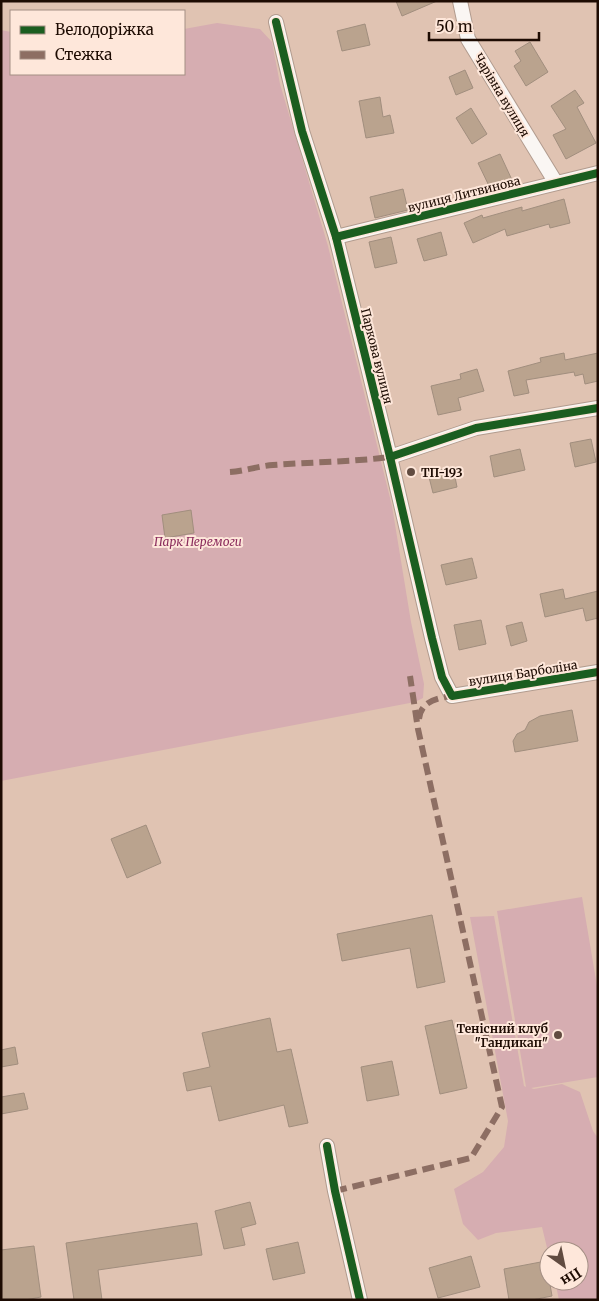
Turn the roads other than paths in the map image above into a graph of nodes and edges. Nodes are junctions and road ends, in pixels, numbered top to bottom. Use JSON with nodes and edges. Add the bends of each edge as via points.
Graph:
{"nodes":[{"id":1,"x":460,"y":1,"type":"edge"},
{"id":2,"x":276,"y":22,"type":"dead end"},
{"id":3,"x":598,"y":173,"type":"edge"},
{"id":4,"x":556,"y":183,"type":"junction"},
{"id":5,"x":336,"y":237,"type":"junction"},
{"id":6,"x":598,"y":408,"type":"edge"},
{"id":7,"x":390,"y":457,"type":"junction"},
{"id":8,"x":598,"y":672,"type":"edge"},
{"id":9,"x":452,"y":696,"type":"joint"},
{"id":10,"x":327,"y":1146,"type":"dead end"},
{"id":11,"x":360,"y":1300,"type":"edge"}],
"edges":[{"from":1,"to":4,"type":"street","name":"Чарівна вулиця","via":[[468,39]]},
{"from":2,"to":5,"type":"street","name":"Паркова вулиця","via":[[302,131]]},
{"from":3,"to":4,"type":"street","name":"вулиця Литвинова"},
{"from":4,"to":5,"type":"street","name":"вулиця Литвинова"},
{"from":5,"to":7,"type":"street","name":"Паркова вулиця"},
{"from":6,"to":7,"type":"street","via":[[476,428]]},
{"from":7,"to":9,"type":"street","name":"Паркова вулиця","via":[[442,677]]},
{"from":8,"to":9,"type":"street","name":"вулиця Барболіна"},
{"from":10,"to":11,"type":"street"}]}
